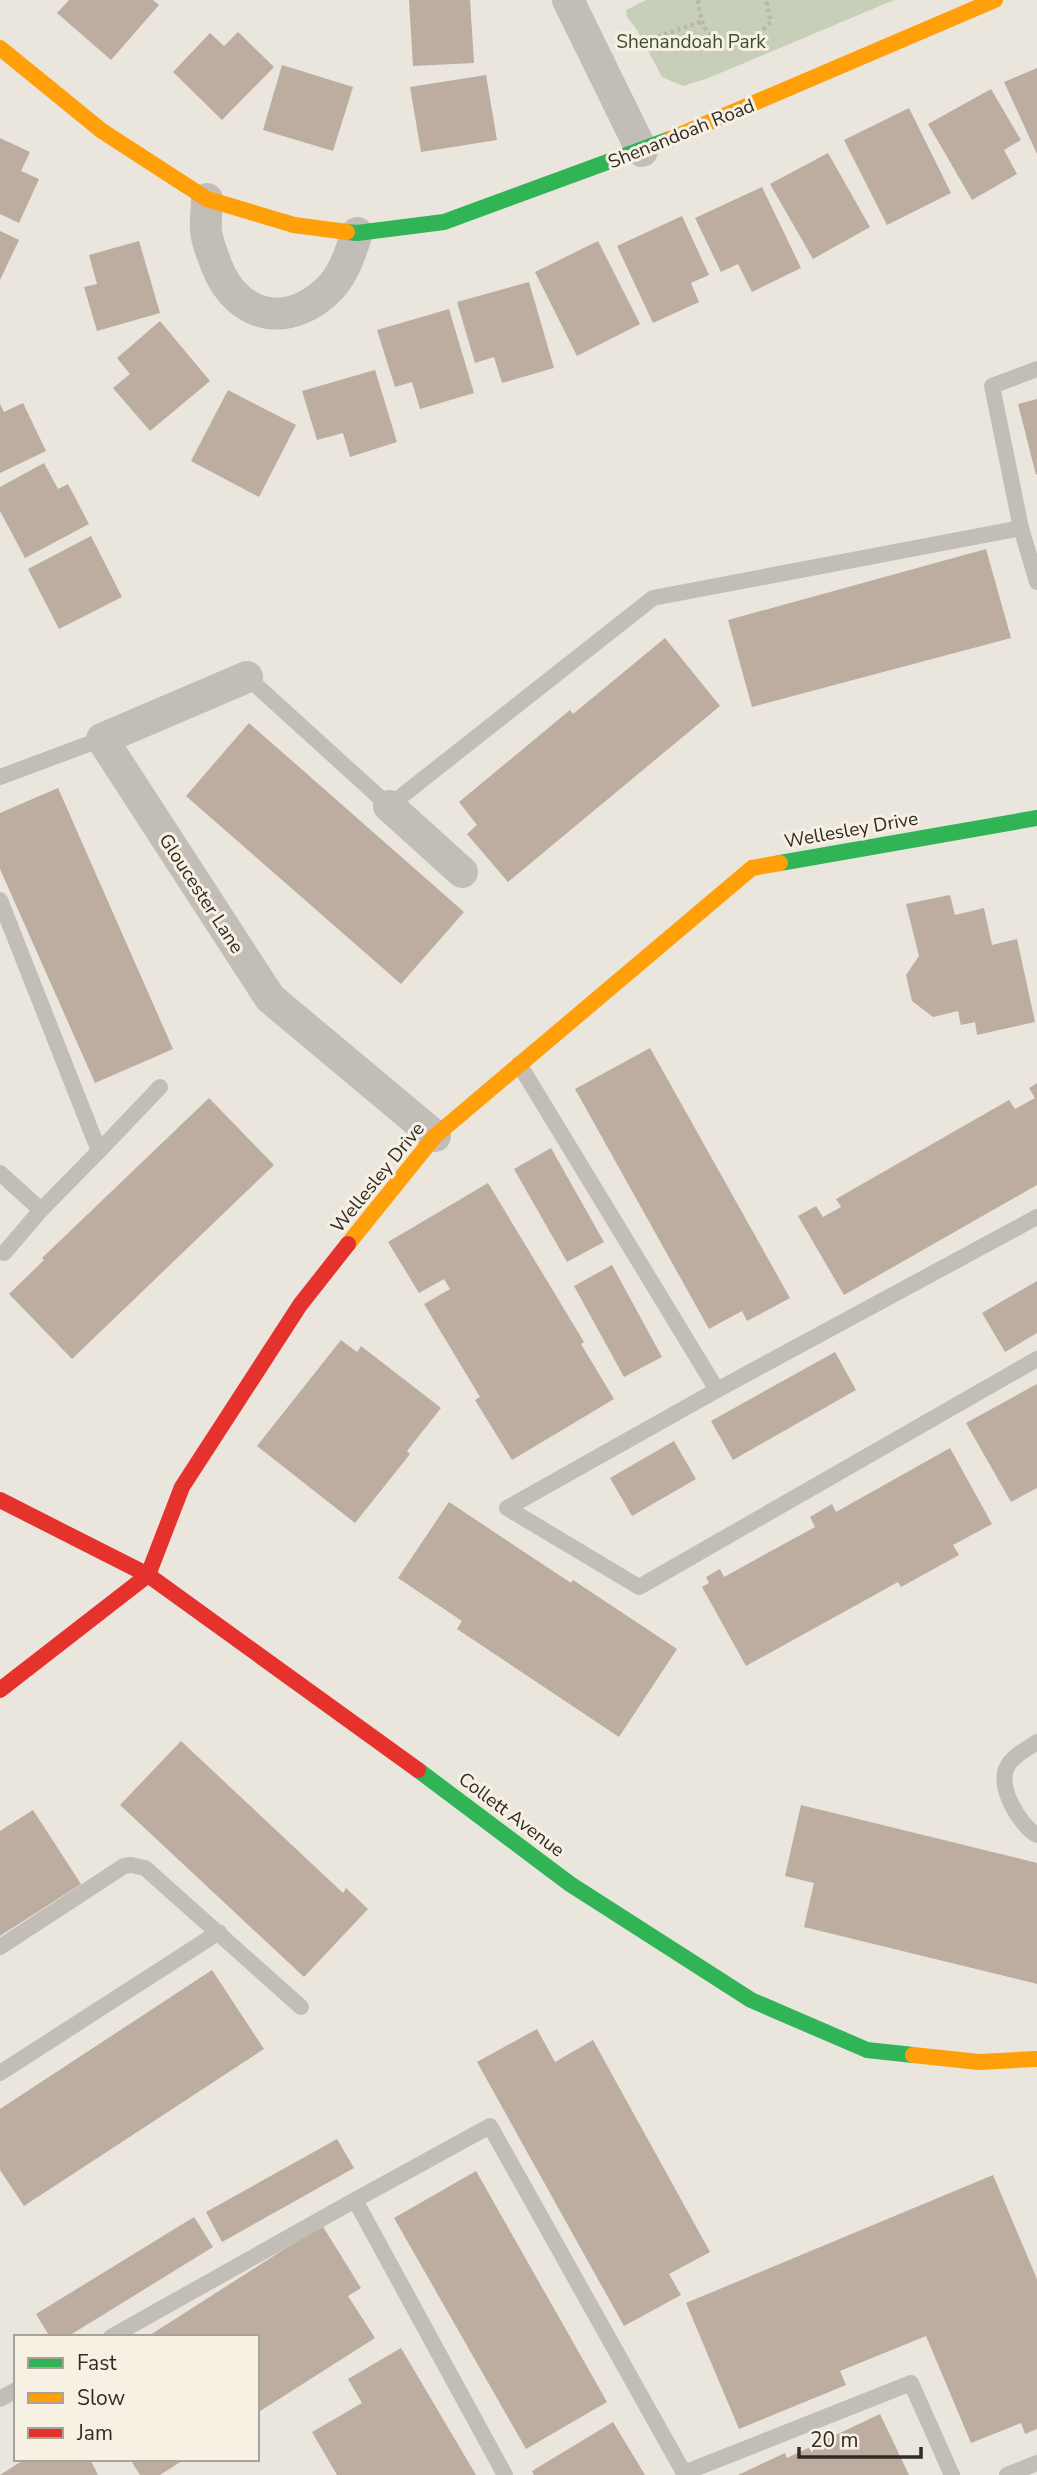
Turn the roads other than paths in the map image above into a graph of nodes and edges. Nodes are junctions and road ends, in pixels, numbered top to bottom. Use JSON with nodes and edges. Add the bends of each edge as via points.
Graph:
{"nodes":[{"id":1,"x":568,"y":0,"type":"edge"},
{"id":2,"x":995,"y":0,"type":"edge"},
{"id":3,"x":0,"y":48,"type":"edge"},
{"id":4,"x":642,"y":151,"type":"junction"},
{"id":5,"x":207,"y":198,"type":"junction"},
{"id":6,"x":357,"y":233,"type":"junction"},
{"id":7,"x":1037,"y":369,"type":"edge"},
{"id":8,"x":1021,"y":528,"type":"junction"},
{"id":9,"x":1037,"y":582,"type":"edge"},
{"id":10,"x":247,"y":677,"type":"joint"},
{"id":11,"x":102,"y":738,"type":"junction"},
{"id":12,"x":0,"y":777,"type":"edge"},
{"id":13,"x":389,"y":806,"type":"junction"},
{"id":14,"x":1037,"y":818,"type":"edge"},
{"id":15,"x":462,"y":872,"type":"dead end"},
{"id":16,"x":1,"y":907,"type":"edge"},
{"id":17,"x":519,"y":1064,"type":"junction"},
{"id":18,"x":160,"y":1087,"type":"dead end"},
{"id":19,"x":435,"y":1136,"type":"junction"},
{"id":20,"x":99,"y":1151,"type":"junction"},
{"id":21,"x":0,"y":1173,"type":"edge"},
{"id":22,"x":41,"y":1210,"type":"junction"},
{"id":23,"x":1037,"y":1217,"type":"edge"},
{"id":24,"x":4,"y":1253,"type":"dead end"},
{"id":25,"x":1037,"y":1359,"type":"edge"},
{"id":26,"x":718,"y":1390,"type":"junction"},
{"id":27,"x":0,"y":1500,"type":"edge"},
{"id":28,"x":148,"y":1575,"type":"junction"},
{"id":29,"x":0,"y":1690,"type":"edge"},
{"id":30,"x":1037,"y":1742,"type":"edge"},
{"id":31,"x":1037,"y":1835,"type":"edge"},
{"id":32,"x":219,"y":1932,"type":"junction"},
{"id":33,"x":0,"y":1947,"type":"edge"},
{"id":34,"x":301,"y":2007,"type":"dead end"},
{"id":35,"x":1037,"y":2059,"type":"edge"},
{"id":36,"x":0,"y":2073,"type":"edge"},
{"id":37,"x":355,"y":2200,"type":"junction"},
{"id":38,"x":114,"y":2335,"type":"edge"},
{"id":39,"x":1037,"y":2463,"type":"edge"},
{"id":40,"x":505,"y":2475,"type":"edge"},
{"id":41,"x":952,"y":2475,"type":"edge"},
{"id":42,"x":1007,"y":2475,"type":"edge"}],
"edges":[{"from":1,"to":4,"type":"street"},
{"from":2,"to":4,"type":"street","name":"Shenandoah Road"},
{"from":3,"to":5,"type":"street","name":"Shenandoah Road","via":[[102,131]]},
{"from":4,"to":6,"type":"street","name":"Shenandoah Road","via":[[444,222]]},
{"from":5,"to":6,"type":"street","name":"Shenandoah Road","via":[[294,225]]},
{"from":5,"to":6,"type":"street","via":[[206,231],[222,280],[239,301],[261,311],[297,311],[332,286]]},
{"from":7,"to":8,"type":"lane","via":[[992,386]]},
{"from":8,"to":9,"type":"lane"},
{"from":8,"to":13,"type":"lane","via":[[653,598]]},
{"from":10,"to":11,"type":"street"},
{"from":10,"to":13,"type":"lane"},
{"from":11,"to":12,"type":"lane"},
{"from":11,"to":19,"type":"street","name":"Gloucester Lane","via":[[270,998]]},
{"from":13,"to":15,"type":"street"},
{"from":14,"to":17,"type":"street","name":"Wellesley Drive","via":[[752,868]]},
{"from":16,"to":20,"type":"lane"},
{"from":17,"to":19,"type":"street","name":"Wellesley Drive"},
{"from":17,"to":26,"type":"lane"},
{"from":18,"to":20,"type":"lane"},
{"from":19,"to":28,"type":"street","name":"Wellesley Drive","via":[[300,1305],[182,1487]]},
{"from":20,"to":22,"type":"lane"},
{"from":21,"to":22,"type":"lane"},
{"from":22,"to":24,"type":"lane"},
{"from":23,"to":26,"type":"lane"},
{"from":25,"to":26,"type":"lane","via":[[639,1587],[507,1508]]},
{"from":27,"to":28,"type":"street","name":"Collett Avenue"},
{"from":28,"to":29,"type":"street"},
{"from":28,"to":35,"type":"street","name":"Collett Avenue","via":[[570,1884],[751,2000],[867,2050],[979,2062]]},
{"from":30,"to":31,"type":"lane","via":[[1006,1768],[1005,1790],[1015,1811]]},
{"from":32,"to":33,"type":"lane","via":[[145,1868],[131,1865]]},
{"from":32,"to":34,"type":"lane"},
{"from":32,"to":36,"type":"lane"},
{"from":37,"to":38,"type":"lane"},
{"from":37,"to":40,"type":"lane"},
{"from":37,"to":41,"type":"lane","via":[[490,2126],[684,2473],[911,2383]]},
{"from":39,"to":42,"type":"lane"}]}
